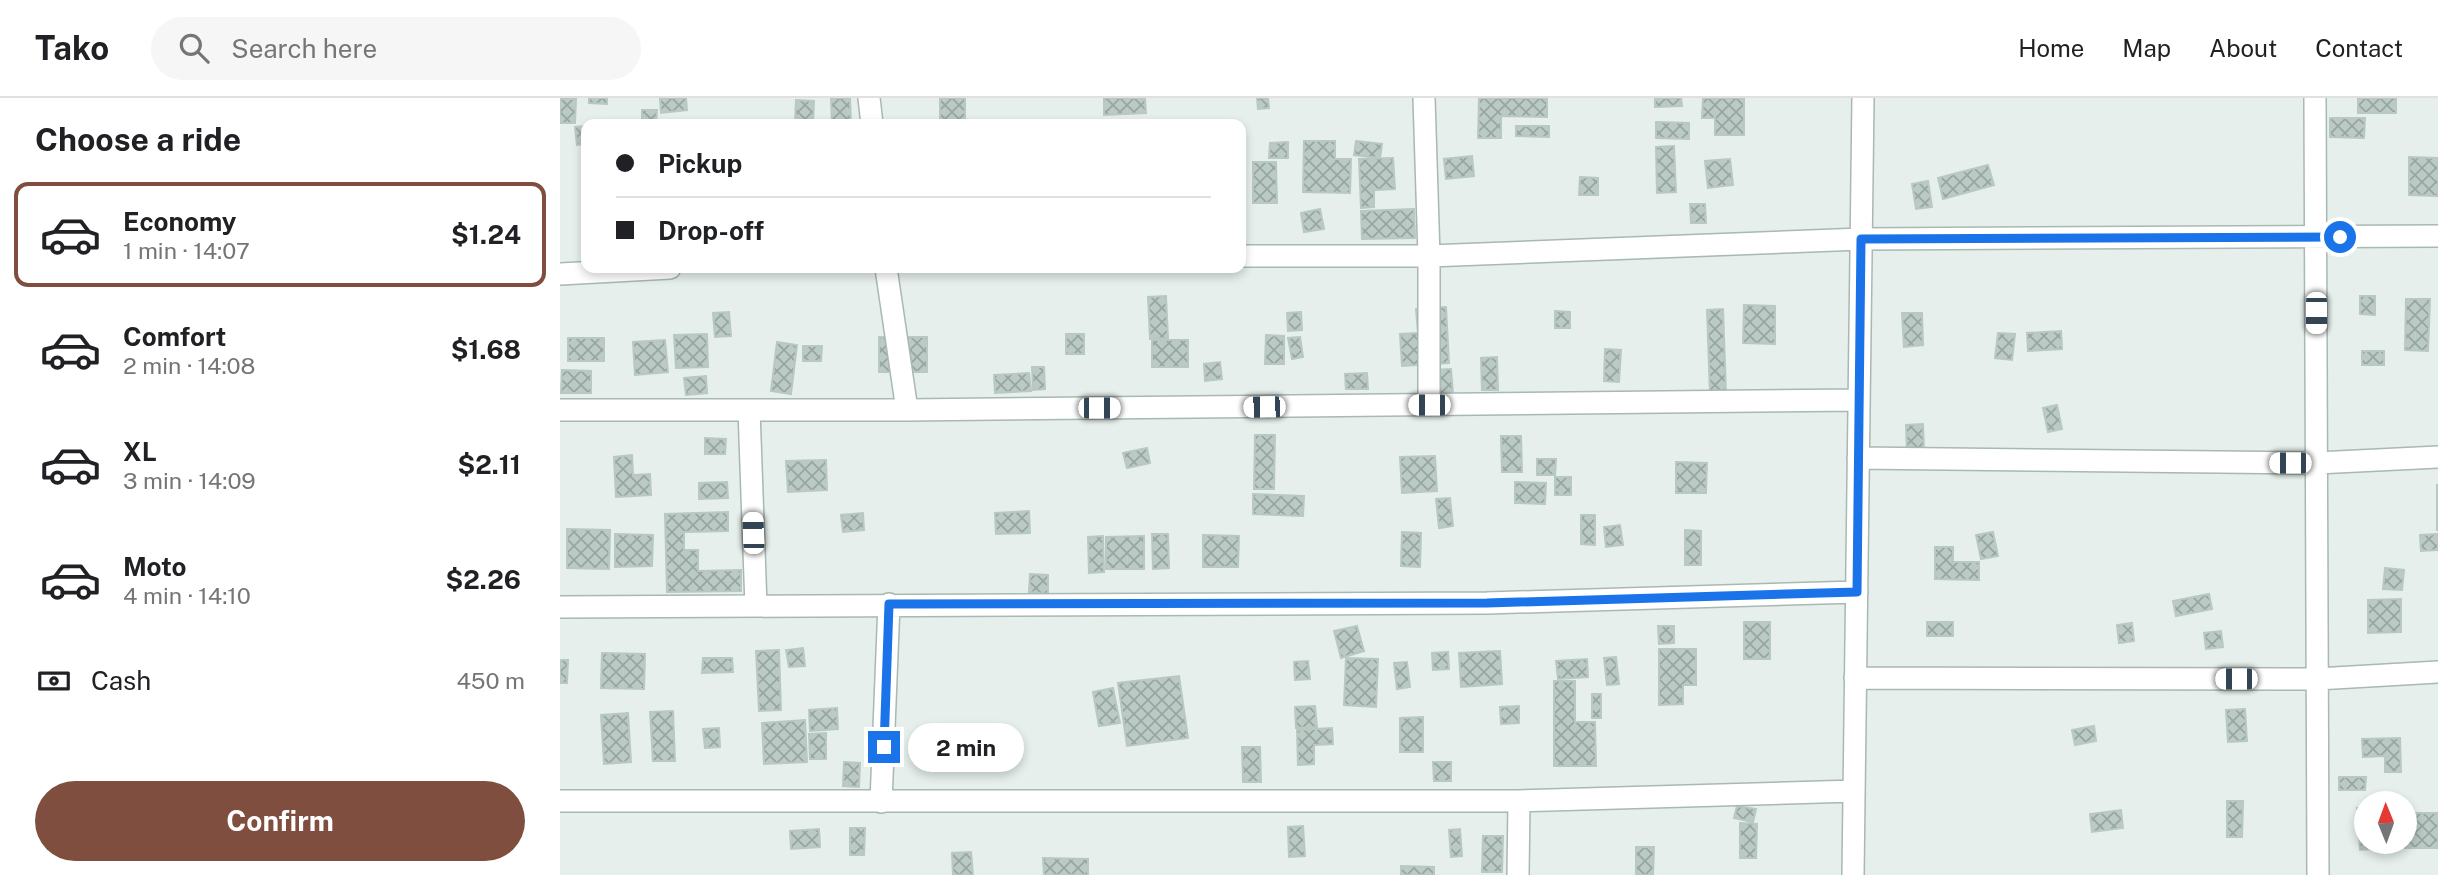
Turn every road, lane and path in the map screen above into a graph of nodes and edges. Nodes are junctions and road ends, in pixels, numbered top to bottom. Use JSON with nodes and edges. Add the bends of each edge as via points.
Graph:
{"nodes":[{"id":1,"x":869,"y":98,"type":"edge"},
{"id":2,"x":1424,"y":98,"type":"edge"},
{"id":3,"x":1863,"y":98,"type":"edge"},
{"id":4,"x":2315,"y":98,"type":"edge"},
{"id":5,"x":871,"y":119,"type":"edge"},
{"id":6,"x":2438,"y":236,"type":"edge"},
{"id":7,"x":2316,"y":237,"type":"junction"},
{"id":8,"x":1861,"y":239,"type":"junction"},
{"id":9,"x":1246,"y":256,"type":"edge"},
{"id":10,"x":1429,"y":256,"type":"junction"},
{"id":11,"x":581,"y":273,"type":"edge"},
{"id":12,"x":887,"y":273,"type":"edge"},
{"id":13,"x":560,"y":274,"type":"edge"},
{"id":14,"x":1859,"y":400,"type":"junction"},
{"id":15,"x":1429,"y":405,"type":"junction"},
{"id":16,"x":560,"y":410,"type":"edge"},
{"id":17,"x":749,"y":410,"type":"junction"},
{"id":18,"x":907,"y":410,"type":"junction"},
{"id":19,"x":2438,"y":457,"type":"edge"},
{"id":20,"x":1858,"y":458,"type":"junction"},
{"id":21,"x":2317,"y":463,"type":"junction"},
{"id":22,"x":1857,"y":592,"type":"junction"},
{"id":23,"x":889,"y":604,"type":"junction"},
{"id":24,"x":756,"y":606,"type":"junction"},
{"id":25,"x":560,"y":607,"type":"edge"},
{"id":26,"x":2438,"y":672,"type":"edge"},
{"id":27,"x":1855,"y":678,"type":"junction"},
{"id":28,"x":2317,"y":679,"type":"junction"},
{"id":29,"x":1854,"y":791,"type":"junction"},
{"id":30,"x":560,"y":801,"type":"edge"},
{"id":31,"x":1519,"y":801,"type":"junction"},
{"id":32,"x":881,"y":802,"type":"junction"},
{"id":33,"x":1518,"y":875,"type":"edge"},
{"id":34,"x":1853,"y":875,"type":"edge"},
{"id":35,"x":2318,"y":875,"type":"edge"}],
"edges":[{"from":1,"to":5,"type":"street"},
{"from":2,"to":10,"type":"street"},
{"from":3,"to":8,"type":"street"},
{"from":4,"to":7,"type":"street"},
{"from":6,"to":7,"type":"street"},
{"from":7,"to":8,"type":"street"},
{"from":7,"to":21,"type":"street"},
{"from":8,"to":10,"type":"street"},
{"from":8,"to":14,"type":"street"},
{"from":9,"to":10,"type":"street"},
{"from":10,"to":15,"type":"street"},
{"from":11,"to":13,"type":"street"},
{"from":12,"to":18,"type":"street"},
{"from":14,"to":15,"type":"street"},
{"from":14,"to":20,"type":"street"},
{"from":15,"to":18,"type":"street"},
{"from":16,"to":17,"type":"street"},
{"from":17,"to":18,"type":"street"},
{"from":17,"to":24,"type":"street"},
{"from":19,"to":21,"type":"street"},
{"from":20,"to":21,"type":"street"},
{"from":20,"to":22,"type":"street"},
{"from":21,"to":28,"type":"street"},
{"from":22,"to":23,"type":"street","via":[[1487,603]]},
{"from":22,"to":27,"type":"street"},
{"from":23,"to":24,"type":"street"},
{"from":23,"to":32,"type":"street"},
{"from":24,"to":25,"type":"street"},
{"from":26,"to":28,"type":"street"},
{"from":27,"to":28,"type":"street"},
{"from":27,"to":29,"type":"street"},
{"from":28,"to":35,"type":"street"},
{"from":29,"to":31,"type":"street"},
{"from":29,"to":34,"type":"street"},
{"from":30,"to":32,"type":"street"},
{"from":31,"to":32,"type":"street"},
{"from":31,"to":33,"type":"street"}]}
